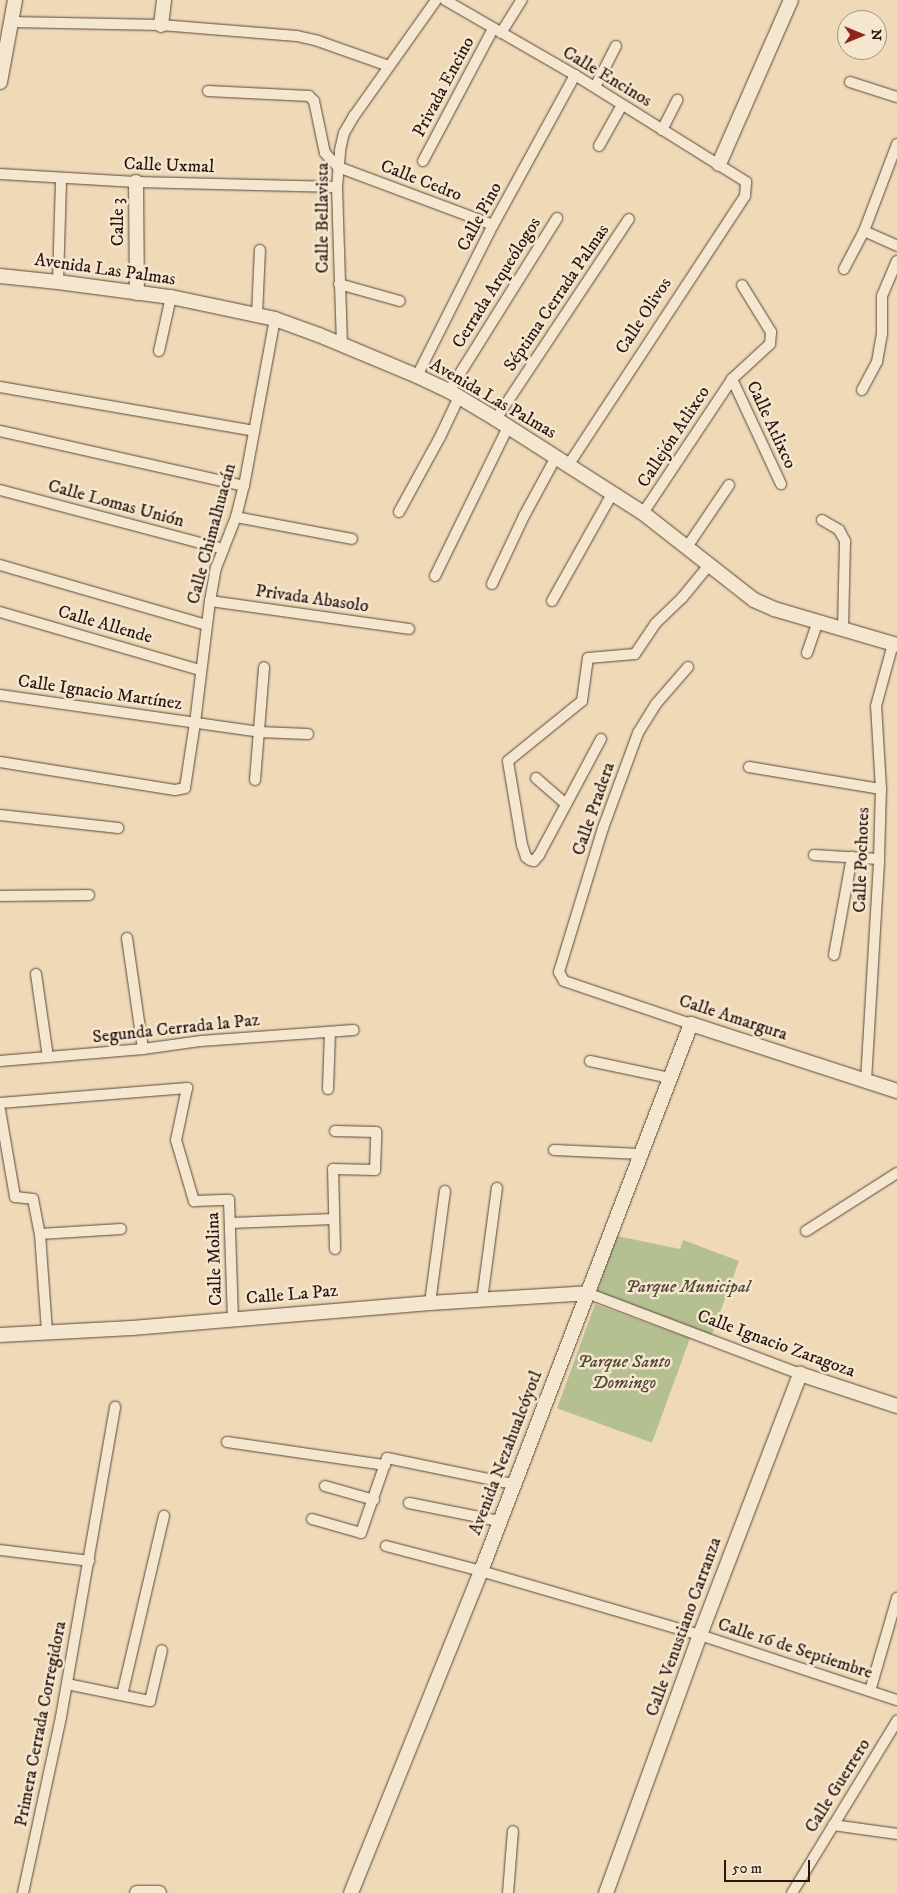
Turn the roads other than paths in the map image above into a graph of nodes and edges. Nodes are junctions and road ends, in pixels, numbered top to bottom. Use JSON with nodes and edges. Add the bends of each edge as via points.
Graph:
{"nodes":[{"id":1,"x":15,"y":0,"type":"edge"},
{"id":2,"x":164,"y":0,"type":"edge"},
{"id":3,"x":436,"y":0,"type":"edge"},
{"id":4,"x":445,"y":0,"type":"edge"},
{"id":5,"x":522,"y":0,"type":"edge"},
{"id":6,"x":791,"y":0,"type":"edge"},
{"id":7,"x":12,"y":22,"type":"junction"},
{"id":8,"x":162,"y":25,"type":"junction"},
{"id":9,"x":497,"y":31,"type":"junction"},
{"id":10,"x":616,"y":46,"type":"dead end"},
{"id":11,"x":389,"y":66,"type":"junction"},
{"id":12,"x":575,"y":75,"type":"junction"},
{"id":13,"x":0,"y":82,"type":"edge"},
{"id":14,"x":850,"y":82,"type":"dead end"},
{"id":15,"x":595,"y":88,"type":"junction"},
{"id":16,"x":208,"y":91,"type":"dead end"},
{"id":17,"x":897,"y":97,"type":"edge"},
{"id":18,"x":677,"y":100,"type":"dead end"},
{"id":19,"x":622,"y":105,"type":"junction"},
{"id":20,"x":662,"y":130,"type":"junction"},
{"id":21,"x":897,"y":144,"type":"edge"},
{"id":22,"x":599,"y":146,"type":"dead end"},
{"id":23,"x":423,"y":161,"type":"dead end"},
{"id":24,"x":719,"y":164,"type":"junction"},
{"id":25,"x":338,"y":167,"type":"junction"},
{"id":26,"x":0,"y":174,"type":"edge"},
{"id":27,"x":61,"y":178,"type":"junction"},
{"id":28,"x":136,"y":182,"type":"junction"},
{"id":29,"x":747,"y":186,"type":"joint"},
{"id":30,"x":337,"y":187,"type":"junction"},
{"id":31,"x":557,"y":218,"type":"dead end"},
{"id":32,"x":629,"y":220,"type":"dead end"},
{"id":33,"x":493,"y":225,"type":"junction"},
{"id":34,"x":864,"y":231,"type":"junction"},
{"id":35,"x":897,"y":246,"type":"edge"},
{"id":36,"x":260,"y":250,"type":"dead end"},
{"id":37,"x":897,"y":261,"type":"edge"},
{"id":38,"x":844,"y":269,"type":"dead end"},
{"id":39,"x":0,"y":276,"type":"edge"},
{"id":40,"x":58,"y":282,"type":"junction"},
{"id":41,"x":339,"y":284,"type":"junction"},
{"id":42,"x":742,"y":285,"type":"dead end"},
{"id":43,"x":137,"y":292,"type":"junction"},
{"id":44,"x":171,"y":297,"type":"junction"},
{"id":45,"x":400,"y":301,"type":"dead end"},
{"id":46,"x":257,"y":315,"type":"junction"},
{"id":47,"x":275,"y":320,"type":"junction"},
{"id":48,"x":342,"y":346,"type":"junction"},
{"id":49,"x":159,"y":351,"type":"dead end"},
{"id":50,"x":417,"y":376,"type":"junction"},
{"id":51,"x":732,"y":379,"type":"junction"},
{"id":52,"x":0,"y":387,"type":"edge"},
{"id":53,"x":862,"y":390,"type":"dead end"},
{"id":54,"x":454,"y":394,"type":"junction"},
{"id":55,"x":502,"y":423,"type":"junction"},
{"id":56,"x":0,"y":431,"type":"edge"},
{"id":57,"x":254,"y":431,"type":"junction"},
{"id":58,"x":556,"y":457,"type":"junction"},
{"id":59,"x":568,"y":465,"type":"junction"},
{"id":60,"x":781,"y":484,"type":"dead end"},
{"id":61,"x":730,"y":485,"type":"dead end"},
{"id":62,"x":244,"y":486,"type":"junction"},
{"id":63,"x":0,"y":490,"type":"edge"},
{"id":64,"x":612,"y":494,"type":"junction"},
{"id":65,"x":399,"y":512,"type":"dead end"},
{"id":66,"x":643,"y":513,"type":"junction"},
{"id":67,"x":236,"y":517,"type":"junction"},
{"id":68,"x":822,"y":520,"type":"dead end"},
{"id":69,"x":352,"y":539,"type":"dead end"},
{"id":70,"x":687,"y":547,"type":"junction"},
{"id":71,"x":223,"y":549,"type":"junction"},
{"id":72,"x":0,"y":565,"type":"edge"},
{"id":73,"x":709,"y":565,"type":"junction"},
{"id":74,"x":435,"y":576,"type":"dead end"},
{"id":75,"x":492,"y":584,"type":"dead end"},
{"id":76,"x":210,"y":601,"type":"junction"},
{"id":77,"x":552,"y":601,"type":"dead end"},
{"id":78,"x":0,"y":612,"type":"edge"},
{"id":79,"x":818,"y":621,"type":"junction"},
{"id":80,"x":206,"y":625,"type":"junction"},
{"id":81,"x":409,"y":628,"type":"dead end"},
{"id":82,"x":843,"y":628,"type":"junction"},
{"id":83,"x":895,"y":644,"type":"edge"},
{"id":84,"x":807,"y":653,"type":"dead end"},
{"id":85,"x":264,"y":667,"type":"dead end"},
{"id":86,"x":688,"y":667,"type":"dead end"},
{"id":87,"x":200,"y":670,"type":"junction"},
{"id":88,"x":0,"y":695,"type":"edge"},
{"id":89,"x":195,"y":723,"type":"junction"},
{"id":90,"x":259,"y":732,"type":"junction"},
{"id":91,"x":308,"y":734,"type":"dead end"},
{"id":92,"x":602,"y":739,"type":"dead end"},
{"id":93,"x":0,"y":762,"type":"edge"},
{"id":94,"x":749,"y":767,"type":"dead end"},
{"id":95,"x":536,"y":778,"type":"dead end"},
{"id":96,"x":255,"y":780,"type":"dead end"},
{"id":97,"x":881,"y":789,"type":"junction"},
{"id":98,"x":566,"y":804,"type":"junction"},
{"id":99,"x":0,"y":815,"type":"edge"},
{"id":100,"x":118,"y":828,"type":"dead end"},
{"id":101,"x":814,"y":855,"type":"dead end"},
{"id":102,"x":852,"y":857,"type":"junction"},
{"id":103,"x":879,"y":860,"type":"junction"},
{"id":104,"x":89,"y":895,"type":"dead end"},
{"id":105,"x":0,"y":896,"type":"edge"},
{"id":106,"x":127,"y":938,"type":"dead end"},
{"id":107,"x":834,"y":955,"type":"dead end"},
{"id":108,"x":36,"y":974,"type":"dead end"},
{"id":109,"x":560,"y":976,"type":"joint"},
{"id":110,"x":691,"y":1024,"type":"junction"},
{"id":111,"x":354,"y":1030,"type":"dead end"},
{"id":112,"x":330,"y":1032,"type":"junction"},
{"id":113,"x":143,"y":1049,"type":"junction"},
{"id":114,"x":48,"y":1057,"type":"junction"},
{"id":115,"x":0,"y":1061,"type":"edge"},
{"id":116,"x":590,"y":1062,"type":"dead end"},
{"id":117,"x":670,"y":1078,"type":"junction"},
{"id":118,"x":866,"y":1081,"type":"junction"},
{"id":119,"x":328,"y":1089,"type":"dead end"},
{"id":120,"x":897,"y":1092,"type":"edge"},
{"id":121,"x":0,"y":1104,"type":"edge"},
{"id":122,"x":0,"y":1110,"type":"edge"},
{"id":123,"x":336,"y":1132,"type":"dead end"},
{"id":124,"x":554,"y":1150,"type":"dead end"},
{"id":125,"x":641,"y":1154,"type":"junction"},
{"id":126,"x":897,"y":1173,"type":"edge"},
{"id":127,"x":497,"y":1188,"type":"dead end"},
{"id":128,"x":445,"y":1191,"type":"dead end"},
{"id":129,"x":334,"y":1219,"type":"junction"},
{"id":130,"x":230,"y":1223,"type":"junction"},
{"id":131,"x":121,"y":1229,"type":"dead end"},
{"id":132,"x":806,"y":1231,"type":"dead end"},
{"id":133,"x":40,"y":1234,"type":"junction"},
{"id":134,"x":335,"y":1250,"type":"dead end"},
{"id":135,"x":587,"y":1293,"type":"junction"},
{"id":136,"x":482,"y":1300,"type":"junction"},
{"id":137,"x":430,"y":1303,"type":"junction"},
{"id":138,"x":234,"y":1318,"type":"junction"},
{"id":139,"x":48,"y":1332,"type":"junction"},
{"id":140,"x":0,"y":1335,"type":"edge"},
{"id":141,"x":800,"y":1374,"type":"junction"},
{"id":142,"x":897,"y":1406,"type":"edge"},
{"id":143,"x":115,"y":1407,"type":"dead end"},
{"id":144,"x":227,"y":1442,"type":"dead end"},
{"id":145,"x":385,"y":1465,"type":"junction"},
{"id":146,"x":513,"y":1484,"type":"junction"},
{"id":147,"x":325,"y":1486,"type":"dead end"},
{"id":148,"x":374,"y":1500,"type":"junction"},
{"id":149,"x":409,"y":1503,"type":"dead end"},
{"id":150,"x":164,"y":1516,"type":"dead end"},
{"id":151,"x":312,"y":1519,"type":"dead end"},
{"id":152,"x":500,"y":1521,"type":"junction"},
{"id":153,"x":386,"y":1546,"type":"dead end"},
{"id":154,"x":0,"y":1550,"type":"edge"},
{"id":155,"x":89,"y":1561,"type":"junction"},
{"id":156,"x":481,"y":1570,"type":"junction"},
{"id":157,"x":897,"y":1598,"type":"edge"},
{"id":158,"x":700,"y":1635,"type":"junction"},
{"id":159,"x":162,"y":1650,"type":"dead end"},
{"id":160,"x":67,"y":1684,"type":"junction"},
{"id":161,"x":870,"y":1691,"type":"junction"},
{"id":162,"x":122,"y":1695,"type":"junction"},
{"id":163,"x":897,"y":1700,"type":"edge"},
{"id":164,"x":897,"y":1721,"type":"edge"},
{"id":165,"x":833,"y":1825,"type":"junction"},
{"id":166,"x":513,"y":1831,"type":"dead end"},
{"id":167,"x":897,"y":1834,"type":"edge"},
{"id":168,"x":23,"y":1893,"type":"edge"},
{"id":169,"x":137,"y":1893,"type":"edge"},
{"id":170,"x":159,"y":1893,"type":"edge"},
{"id":171,"x":352,"y":1893,"type":"edge"},
{"id":172,"x":508,"y":1893,"type":"edge"},
{"id":173,"x":606,"y":1893,"type":"edge"},
{"id":174,"x":792,"y":1893,"type":"edge"}],
"edges":[{"from":1,"to":7,"type":"main road"},
{"from":2,"to":8,"type":"main road"},
{"from":3,"to":11,"type":"street","name":"Calle Bellavista"},
{"from":4,"to":9,"type":"street","name":"Calle Encinos"},
{"from":5,"to":9,"type":"street","name":"Privada Encino"},
{"from":6,"to":24,"type":"main road"},
{"from":7,"to":8,"type":"street"},
{"from":7,"to":13,"type":"main road"},
{"from":8,"to":11,"type":"street","via":[[297,36]]},
{"from":9,"to":12,"type":"street","name":"Calle Encinos"},
{"from":9,"to":23,"type":"street","name":"Privada Encino"},
{"from":10,"to":15,"type":"street"},
{"from":11,"to":25,"type":"street","name":"Calle Bellavista","via":[[344,133]]},
{"from":12,"to":15,"type":"street","name":"Calle Encinos"},
{"from":12,"to":33,"type":"street","name":"Calle Pino"},
{"from":14,"to":17,"type":"street"},
{"from":15,"to":19,"type":"street","name":"Calle Encinos"},
{"from":16,"to":25,"type":"street","via":[[305,95],[312,98],[325,152]]},
{"from":18,"to":20,"type":"street"},
{"from":19,"to":20,"type":"street","name":"Calle Encinos"},
{"from":19,"to":22,"type":"street"},
{"from":20,"to":24,"type":"street","name":"Calle Encinos"},
{"from":21,"to":34,"type":"street"},
{"from":24,"to":29,"type":"street","name":"Calle Encinos","via":[[743,179]]},
{"from":25,"to":30,"type":"street","name":"Calle Bellavista"},
{"from":25,"to":33,"type":"street","name":"Calle Cedro"},
{"from":26,"to":27,"type":"street","name":"Calle Uxmal"},
{"from":27,"to":28,"type":"street","name":"Calle Uxmal"},
{"from":27,"to":40,"type":"street"},
{"from":28,"to":30,"type":"street","name":"Calle Uxmal"},
{"from":28,"to":43,"type":"main road","name":"Calle 3"},
{"from":29,"to":59,"type":"street","name":"Calle Olivos","via":[[745,196]]},
{"from":30,"to":41,"type":"street","name":"Calle Bellavista"},
{"from":31,"to":54,"type":"street","name":"Cerrada Arqueólogos"},
{"from":32,"to":55,"type":"street","name":"Séptima Cerrada Palmas"},
{"from":33,"to":50,"type":"street","name":"Calle Pino"},
{"from":34,"to":35,"type":"street"},
{"from":34,"to":38,"type":"street"},
{"from":36,"to":46,"type":"street"},
{"from":37,"to":53,"type":"street","via":[[882,296],[882,334],[877,362]]},
{"from":39,"to":40,"type":"main road","name":"Avenida Las Palmas"},
{"from":40,"to":43,"type":"main road","name":"Avenida Las Palmas"},
{"from":41,"to":45,"type":"street"},
{"from":41,"to":48,"type":"street","name":"Calle Bellavista"},
{"from":42,"to":51,"type":"street","name":"Calle Atlixco","via":[[771,332],[772,340]]},
{"from":43,"to":44,"type":"main road","name":"Avenida Las Palmas"},
{"from":44,"to":46,"type":"main road","name":"Avenida Las Palmas"},
{"from":44,"to":49,"type":"street"},
{"from":46,"to":47,"type":"main road","name":"Avenida Las Palmas"},
{"from":47,"to":48,"type":"main road","name":"Avenida Las Palmas"},
{"from":47,"to":57,"type":"street","name":"Calle Chimalhuacán"},
{"from":48,"to":50,"type":"main road","name":"Avenida Las Palmas"},
{"from":50,"to":54,"type":"main road","name":"Avenida Las Palmas"},
{"from":51,"to":60,"type":"street","name":"Calle Atlixco"},
{"from":51,"to":66,"type":"street","name":"Callejón Atlixco"},
{"from":52,"to":57,"type":"street"},
{"from":54,"to":55,"type":"main road","name":"Avenida Las Palmas"},
{"from":54,"to":65,"type":"street","name":"Cerrada Arqueólogos","via":[[440,437]]},
{"from":55,"to":58,"type":"main road","name":"Avenida Las Palmas"},
{"from":55,"to":74,"type":"street","name":"Séptima Cerrada Palmas"},
{"from":56,"to":62,"type":"street"},
{"from":57,"to":62,"type":"street","name":"Calle Chimalhuacán"},
{"from":58,"to":59,"type":"main road","name":"Avenida Las Palmas"},
{"from":58,"to":75,"type":"street"},
{"from":59,"to":64,"type":"main road","name":"Avenida Las Palmas"},
{"from":61,"to":70,"type":"street"},
{"from":62,"to":67,"type":"street","name":"Calle Chimalhuacán"},
{"from":63,"to":71,"type":"street","name":"Calle Lomas Unión"},
{"from":64,"to":66,"type":"main road","name":"Avenida Las Palmas"},
{"from":64,"to":77,"type":"street"},
{"from":66,"to":70,"type":"main road","name":"Avenida Las Palmas"},
{"from":67,"to":69,"type":"street"},
{"from":67,"to":71,"type":"street","name":"Calle Chimalhuacán"},
{"from":68,"to":82,"type":"street","via":[[839,530],[844,541]]},
{"from":70,"to":73,"type":"main road","name":"Avenida Las Palmas"},
{"from":71,"to":76,"type":"street","name":"Calle Chimalhuacán"},
{"from":72,"to":80,"type":"street"},
{"from":73,"to":79,"type":"main road","name":"Avenida Las Palmas","via":[[754,600]]},
{"from":73,"to":98,"type":"street","via":[[656,623],[635,654],[588,658],[582,701],[508,761],[526,857],[534,861],[537,859]]},
{"from":76,"to":80,"type":"street","name":"Calle Chimalhuacán"},
{"from":76,"to":81,"type":"street","name":"Privada Abasolo"},
{"from":78,"to":87,"type":"street","name":"Calle Allende"},
{"from":79,"to":82,"type":"main road","name":"Avenida Las Palmas"},
{"from":79,"to":84,"type":"street"},
{"from":80,"to":87,"type":"street","name":"Calle Chimalhuacán"},
{"from":82,"to":83,"type":"main road","name":"Avenida Las Palmas"},
{"from":83,"to":97,"type":"street","name":"Calle Pochotes","via":[[876,706]]},
{"from":85,"to":90,"type":"street"},
{"from":86,"to":109,"type":"street","name":"Calle Pradera","via":[[656,704],[638,733],[603,828]]},
{"from":87,"to":89,"type":"street","name":"Calle Chimalhuacán"},
{"from":88,"to":89,"type":"street","name":"Calle Ignacio Martínez"},
{"from":89,"to":90,"type":"street","name":"Calle Ignacio Martínez"},
{"from":89,"to":93,"type":"street","name":"Calle Chimalhuacán","via":[[185,788],[175,790]]},
{"from":90,"to":91,"type":"street","name":"Calle Ignacio Martínez"},
{"from":90,"to":96,"type":"street"},
{"from":92,"to":98,"type":"street"},
{"from":94,"to":97,"type":"street"},
{"from":95,"to":98,"type":"street"},
{"from":97,"to":103,"type":"street","name":"Calle Pochotes"},
{"from":99,"to":100,"type":"street"},
{"from":101,"to":102,"type":"street"},
{"from":102,"to":103,"type":"street"},
{"from":102,"to":107,"type":"street"},
{"from":103,"to":118,"type":"street","name":"Calle Pochotes"},
{"from":104,"to":105,"type":"street"},
{"from":106,"to":113,"type":"street"},
{"from":108,"to":114,"type":"street"},
{"from":109,"to":110,"type":"street","name":"Calle Amargura","via":[[564,981]]},
{"from":110,"to":117,"type":"main road","name":"Avenida Nezahualcóyotl"},
{"from":110,"to":118,"type":"main road","name":"Calle Amargura"},
{"from":111,"to":112,"type":"street","name":"Segunda Cerrada la Paz"},
{"from":112,"to":113,"type":"street","name":"Segunda Cerrada la Paz","via":[[201,1041]]},
{"from":112,"to":119,"type":"street"},
{"from":113,"to":114,"type":"street","name":"Segunda Cerrada la Paz"},
{"from":114,"to":115,"type":"street","name":"Segunda Cerrada la Paz"},
{"from":116,"to":117,"type":"street"},
{"from":117,"to":125,"type":"main road","name":"Avenida Nezahualcóyotl"},
{"from":118,"to":120,"type":"main road","name":"Calle Amargura"},
{"from":121,"to":130,"type":"street","name":"Calle Molina","via":[[187,1088],[176,1140],[194,1201],[229,1200]]},
{"from":122,"to":133,"type":"street","via":[[16,1197],[33,1199]]},
{"from":123,"to":129,"type":"street","via":[[376,1132],[374,1170],[333,1169]]},
{"from":124,"to":125,"type":"street"},
{"from":125,"to":135,"type":"main road","name":"Avenida Nezahualcóyotl"},
{"from":126,"to":132,"type":"street"},
{"from":127,"to":136,"type":"street"},
{"from":128,"to":137,"type":"street"},
{"from":129,"to":130,"type":"street"},
{"from":129,"to":134,"type":"street"},
{"from":130,"to":138,"type":"street","name":"Calle Molina"},
{"from":131,"to":133,"type":"street"},
{"from":133,"to":139,"type":"street"},
{"from":135,"to":136,"type":"main road","name":"Calle La Paz"},
{"from":135,"to":141,"type":"street","name":"Calle Ignacio Zaragoza"},
{"from":135,"to":146,"type":"main road","name":"Avenida Nezahualcóyotl"},
{"from":136,"to":137,"type":"main road","name":"Calle La Paz"},
{"from":137,"to":138,"type":"main road","name":"Calle La Paz"},
{"from":138,"to":139,"type":"main road","name":"Calle La Paz"},
{"from":139,"to":140,"type":"main road","name":"Calle La Paz"},
{"from":141,"to":142,"type":"main road","name":"Calle Ignacio Zaragoza"},
{"from":141,"to":158,"type":"main road","name":"Calle Venustiano Carranza"},
{"from":143,"to":155,"type":"street","name":"Primera Cerrada Corregidora"},
{"from":144,"to":145,"type":"street"},
{"from":145,"to":146,"type":"street","via":[[387,1458]]},
{"from":145,"to":148,"type":"street"},
{"from":146,"to":152,"type":"main road","name":"Avenida Nezahualcóyotl"},
{"from":147,"to":148,"type":"street"},
{"from":148,"to":151,"type":"street","via":[[360,1533]]},
{"from":149,"to":152,"type":"street"},
{"from":150,"to":162,"type":"street"},
{"from":152,"to":156,"type":"main road","name":"Avenida Nezahualcóyotl"},
{"from":153,"to":156,"type":"street","name":"Calle 16 de Septiembre"},
{"from":154,"to":155,"type":"street"},
{"from":155,"to":160,"type":"street","name":"Primera Cerrada Corregidora"},
{"from":156,"to":158,"type":"street","name":"Calle 16 de Septiembre"},
{"from":156,"to":171,"type":"main road","name":"Avenida Nezahualcóyotl"},
{"from":157,"to":161,"type":"street"},
{"from":158,"to":161,"type":"street","name":"Calle 16 de Septiembre"},
{"from":158,"to":173,"type":"main road","name":"Calle Venustiano Carranza"},
{"from":159,"to":162,"type":"street","via":[[150,1701]]},
{"from":160,"to":162,"type":"street"},
{"from":160,"to":168,"type":"street","name":"Primera Cerrada Corregidora"},
{"from":161,"to":163,"type":"street","name":"Calle 16 de Septiembre"},
{"from":164,"to":165,"type":"street","name":"Calle Guerrero"},
{"from":165,"to":167,"type":"street"},
{"from":165,"to":174,"type":"street","name":"Calle Guerrero"},
{"from":166,"to":172,"type":"street"},
{"from":169,"to":170,"type":"main road"}]}
